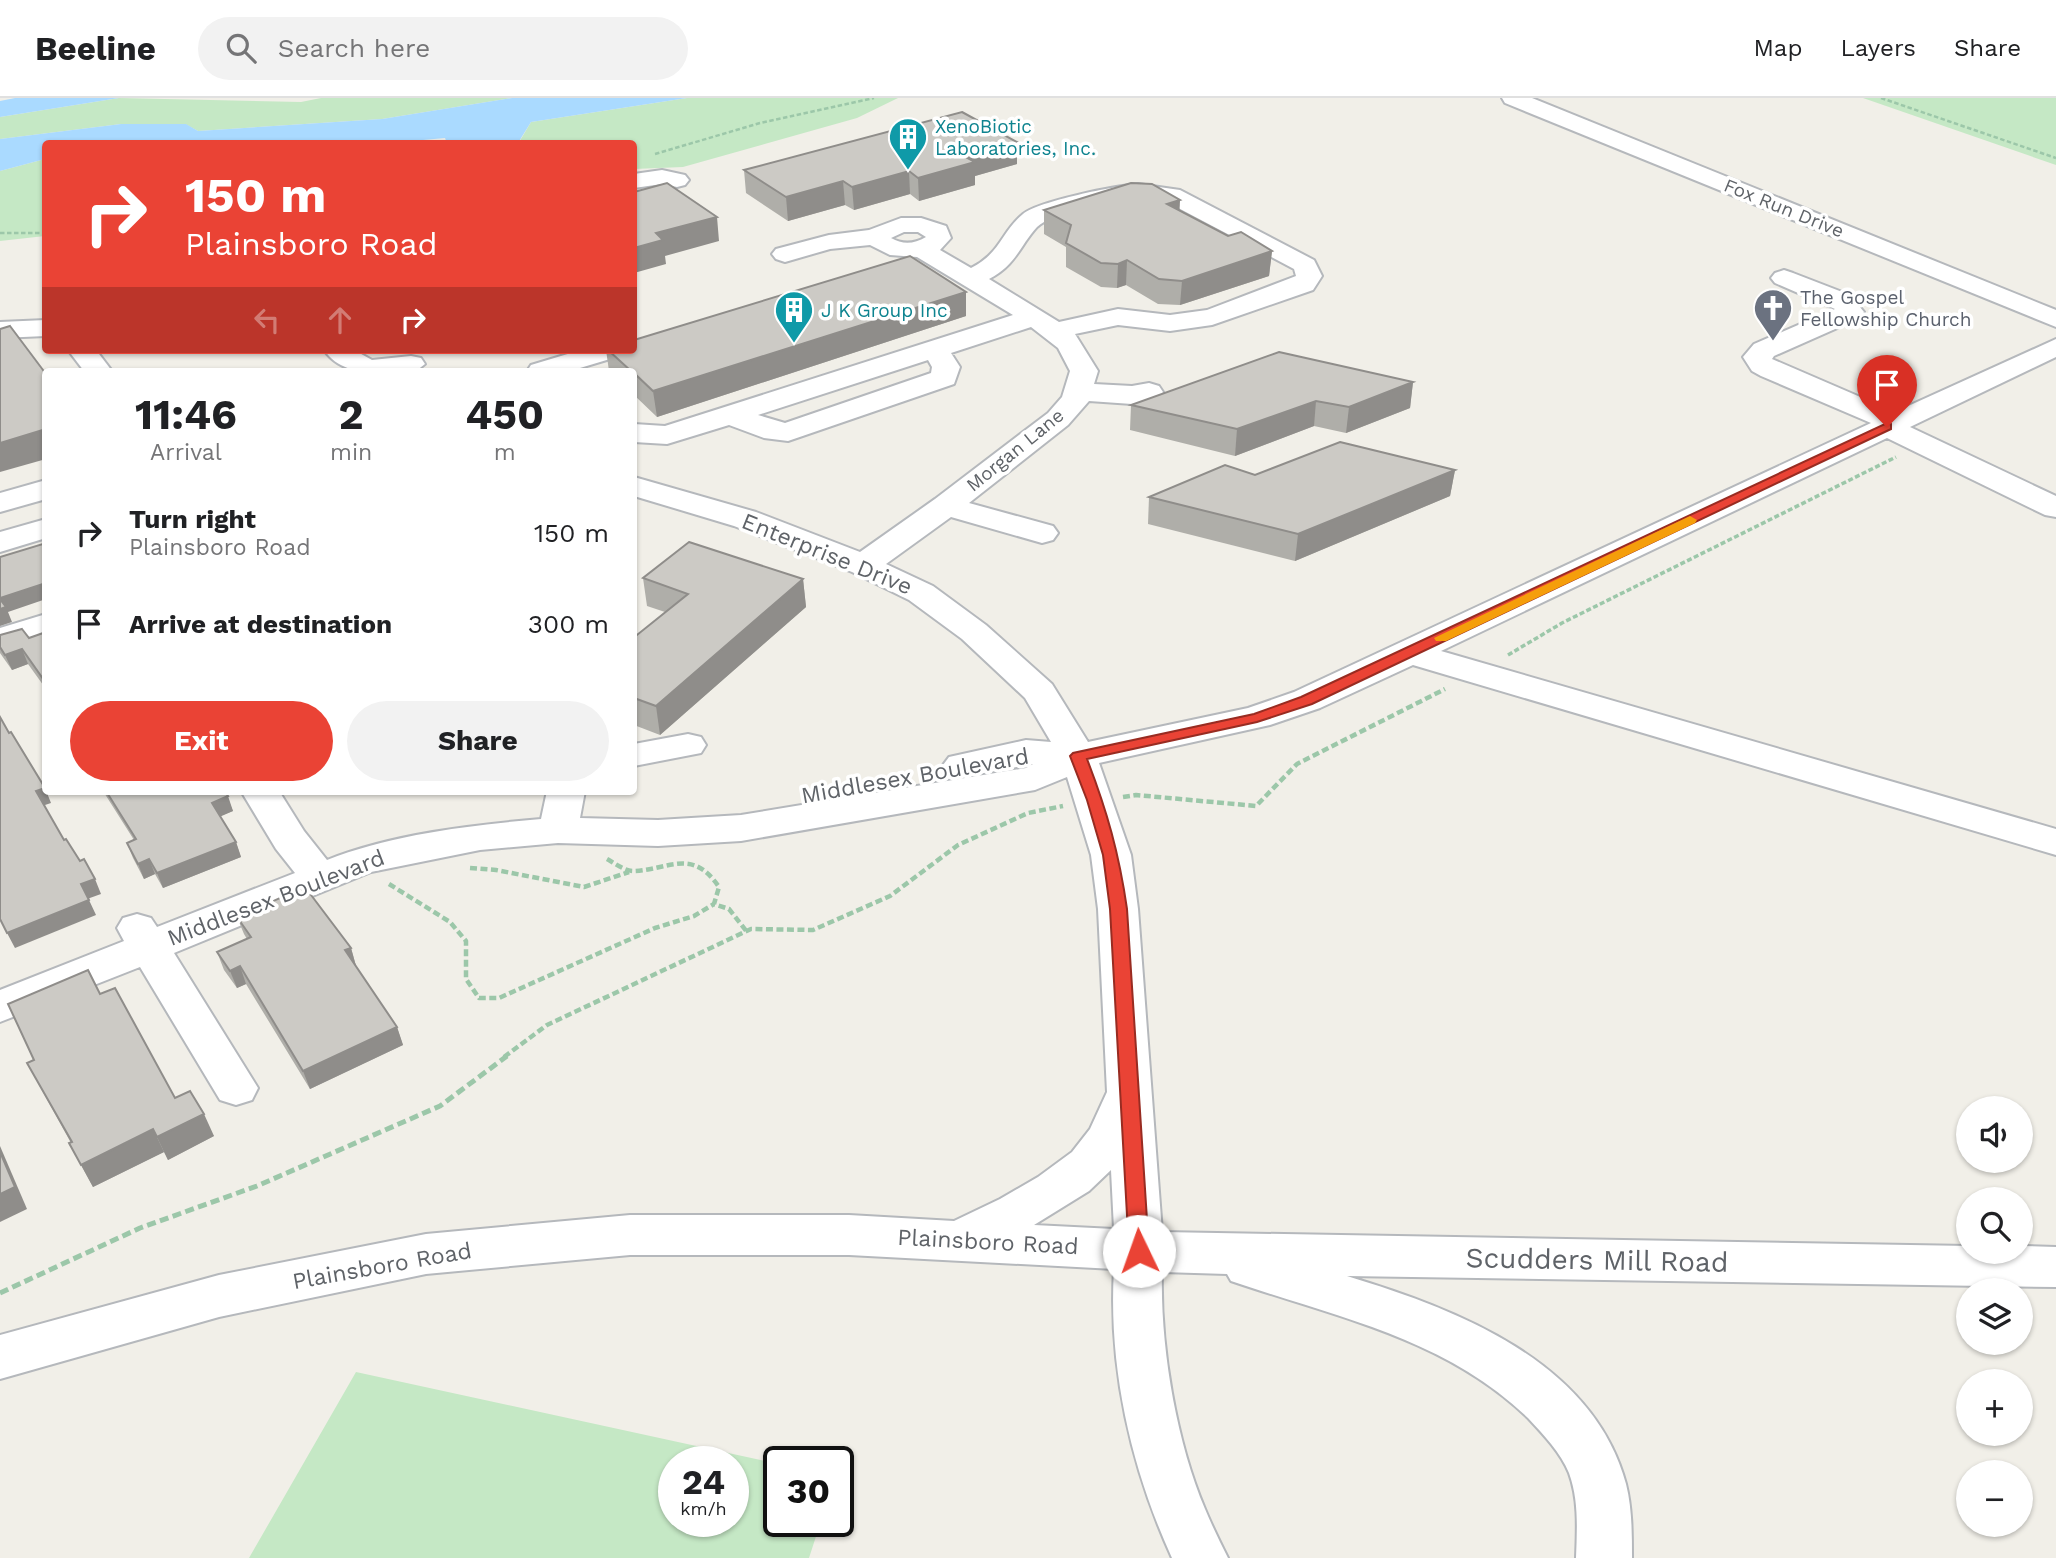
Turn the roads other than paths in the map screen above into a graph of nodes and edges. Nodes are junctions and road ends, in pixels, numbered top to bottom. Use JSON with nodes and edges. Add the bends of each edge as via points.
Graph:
{"nodes":[{"id":1,"x":1513,"y":98,"type":"edge"},
{"id":2,"x":1541,"y":98,"type":"edge"},
{"id":3,"x":677,"y":180,"type":"dead end"},
{"id":4,"x":637,"y":181,"type":"edge"},
{"id":5,"x":915,"y":250,"type":"junction"},
{"id":6,"x":785,"y":254,"type":"dead end"},
{"id":7,"x":884,"y":267,"type":"edge"},
{"id":8,"x":969,"y":278,"type":"junction"},
{"id":9,"x":1784,"y":278,"type":"dead end"},
{"id":10,"x":2056,"y":303,"type":"edge"},
{"id":11,"x":2056,"y":318,"type":"edge"},
{"id":12,"x":1045,"y":324,"type":"junction"},
{"id":13,"x":42,"y":328,"type":"edge"},
{"id":14,"x":0,"y":330,"type":"edge"},
{"id":15,"x":2056,"y":347,"type":"edge"},
{"id":16,"x":85,"y":354,"type":"edge"},
{"id":17,"x":342,"y":354,"type":"edge"},
{"id":18,"x":597,"y":354,"type":"edge"},
{"id":19,"x":411,"y":364,"type":"dead end"},
{"id":20,"x":97,"y":368,"type":"edge"},
{"id":21,"x":392,"y":368,"type":"edge"},
{"id":22,"x":392,"y":368,"type":"edge"},
{"id":23,"x":551,"y":368,"type":"edge"},
{"id":24,"x":1078,"y":392,"type":"junction"},
{"id":25,"x":1149,"y":392,"type":"dead end"},
{"id":26,"x":1891,"y":425,"type":"junction"},
{"id":27,"x":637,"y":433,"type":"edge"},
{"id":28,"x":637,"y":487,"type":"edge"},
{"id":29,"x":42,"y":490,"type":"edge"},
{"id":30,"x":0,"y":503,"type":"edge"},
{"id":31,"x":946,"y":506,"type":"junction"},
{"id":32,"x":2056,"y":508,"type":"edge"},
{"id":33,"x":42,"y":529,"type":"edge"},
{"id":34,"x":1042,"y":533,"type":"dead end"},
{"id":35,"x":0,"y":542,"type":"edge"},
{"id":36,"x":863,"y":565,"type":"junction"},
{"id":37,"x":42,"y":625,"type":"edge"},
{"id":38,"x":0,"y":639,"type":"edge"},
{"id":39,"x":1410,"y":653,"type":"junction"},
{"id":40,"x":688,"y":745,"type":"dead end"},
{"id":41,"x":637,"y":754,"type":"edge"},
{"id":42,"x":1078,"y":756,"type":"junction"},
{"id":43,"x":262,"y":795,"type":"edge"},
{"id":44,"x":570,"y":815,"type":"edge"},
{"id":45,"x":2056,"y":842,"type":"edge"},
{"id":46,"x":312,"y":867,"type":"junction"},
{"id":47,"x":143,"y":938,"type":"junction"},
{"id":48,"x":0,"y":981,"type":"edge"},
{"id":49,"x":0,"y":1007,"type":"edge"},
{"id":50,"x":236,"y":1088,"type":"dead end"},
{"id":51,"x":1130,"y":1090,"type":"junction"},
{"id":52,"x":961,"y":1240,"type":"junction"},
{"id":53,"x":1139,"y":1251,"type":"junction"},
{"id":54,"x":1206,"y":1254,"type":"junction"},
{"id":55,"x":2056,"y":1267,"type":"edge"},
{"id":56,"x":0,"y":1357,"type":"edge"},
{"id":57,"x":1200,"y":1558,"type":"edge"},
{"id":58,"x":1604,"y":1558,"type":"edge"}],
"edges":[{"from":1,"to":11,"type":"street","name":"Fox Run Drive"},
{"from":2,"to":10,"type":"street","name":"Fox Run Drive"},
{"from":3,"to":4,"type":"street"},
{"from":5,"to":6,"type":"street","via":[[937,242],[937,231],[901,225],[878,237],[829,242]]},
{"from":5,"to":7,"type":"street","via":[[897,264]]},
{"from":5,"to":8,"type":"street","name":"Morgan Lane"},
{"from":8,"to":12,"type":"street","name":"Morgan Lane"},
{"from":8,"to":12,"type":"street","via":[[1006,255],[1022,227],[1034,217],[1131,190],[1172,195],[1250,244],[1305,265],[1309,275],[1304,284],[1212,317],[1170,323],[1118,317]]},
{"from":9,"to":26,"type":"street","via":[[1847,305],[1851,313],[1764,350],[1759,361]]},
{"from":12,"to":24,"type":"street","name":"Morgan Lane","via":[[1069,343],[1084,371]]},
{"from":12,"to":27,"type":"street","via":[[935,349],[946,367],[944,377],[788,432],[775,432],[731,415],[667,435]]},
{"from":13,"to":14,"type":"street"},
{"from":15,"to":26,"type":"street","via":[[2032,371]]},
{"from":16,"to":20,"type":"street"},
{"from":17,"to":21,"type":"street","via":[[361,367]]},
{"from":18,"to":23,"type":"street"},
{"from":19,"to":22,"type":"street"},
{"from":24,"to":25,"type":"street"},
{"from":24,"to":31,"type":"street","name":"Morgan Lane","via":[[1058,419]]},
{"from":26,"to":32,"type":"street"},
{"from":26,"to":39,"type":"street"},
{"from":28,"to":36,"type":"street","name":"Enterprise Drive","via":[[745,519]]},
{"from":29,"to":30,"type":"street"},
{"from":31,"to":34,"type":"street"},
{"from":31,"to":36,"type":"street","name":"Morgan Lane"},
{"from":33,"to":35,"type":"street"},
{"from":36,"to":42,"type":"street","name":"Enterprise Drive","via":[[921,593],[974,632],[1039,692]]},
{"from":37,"to":38,"type":"street"},
{"from":39,"to":42,"type":"street","via":[[1307,700],[1257,717]]},
{"from":39,"to":45,"type":"street"},
{"from":40,"to":41,"type":"street"},
{"from":42,"to":44,"type":"street","name":"Middlesex Boulevard","via":[[1035,778],[741,828],[657,833]]},
{"from":42,"to":51,"type":"street","via":[[1111,855]]},
{"from":43,"to":46,"type":"street"},
{"from":44,"to":46,"type":"street","name":"Middlesex Boulevard","via":[[480,837]]},
{"from":46,"to":47,"type":"street","name":"Middlesex Boulevard"},
{"from":47,"to":48,"type":"street","name":"Middlesex Boulevard"},
{"from":47,"to":49,"type":"street","name":"Middlesex Boulevard"},
{"from":47,"to":50,"type":"street"},
{"from":51,"to":52,"type":"street","via":[[1101,1150],[1079,1172]]},
{"from":51,"to":53,"type":"street"},
{"from":52,"to":53,"type":"street","name":"Plainsboro Road"},
{"from":52,"to":56,"type":"street","name":"Plainsboro Road","via":[[630,1235],[426,1254],[219,1296]]},
{"from":53,"to":54,"type":"street","name":"Scudders Mill Road"},
{"from":53,"to":57,"type":"street","via":[[1136,1317],[1157,1447],[1179,1514]]},
{"from":54,"to":55,"type":"street","name":"Scudders Mill Road"},
{"from":54,"to":58,"type":"street","via":[[1425,1322],[1496,1359],[1538,1392],[1574,1432],[1596,1474],[1605,1518]]}]}
